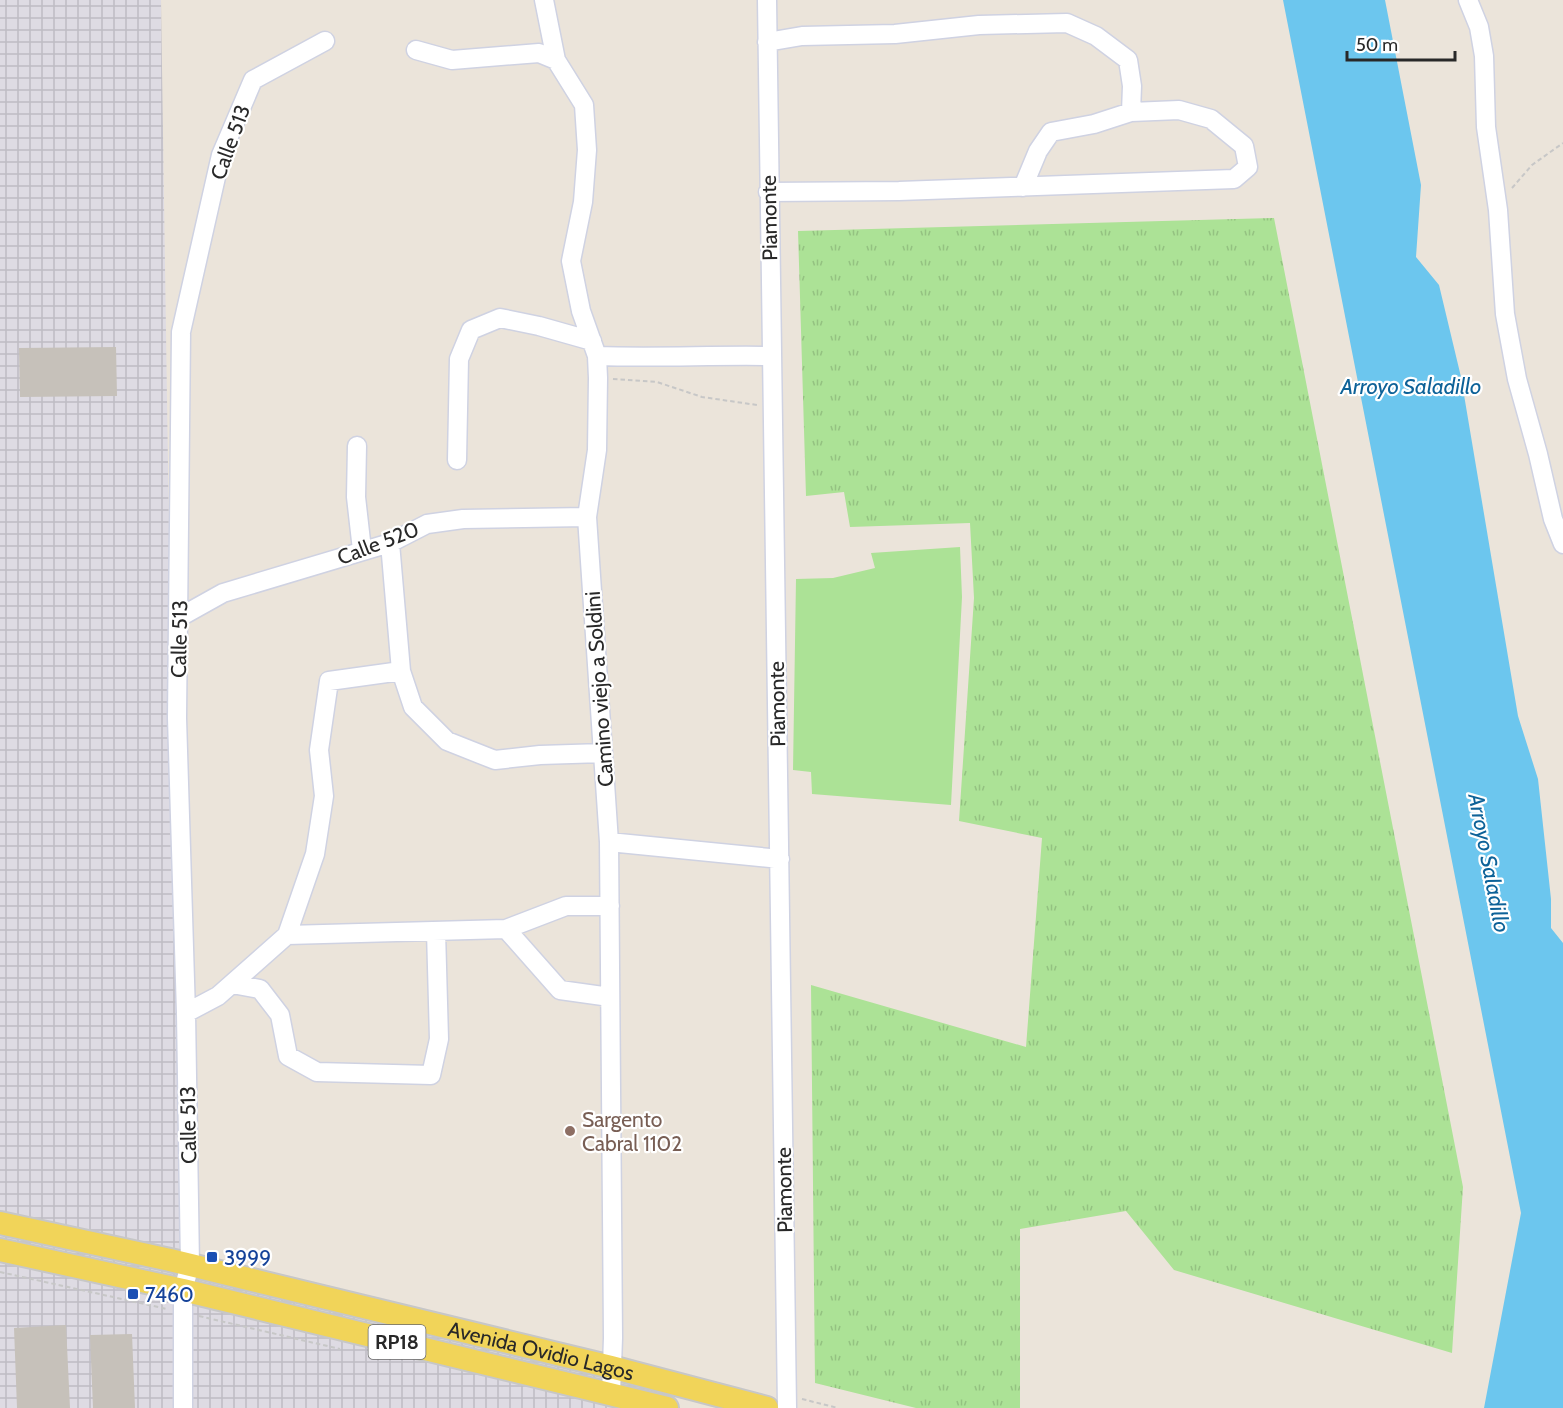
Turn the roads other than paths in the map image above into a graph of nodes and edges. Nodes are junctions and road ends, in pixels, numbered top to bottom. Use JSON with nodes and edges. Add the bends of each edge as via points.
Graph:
{"nodes":[{"id":1,"x":544,"y":0,"type":"edge"},
{"id":2,"x":767,"y":0,"type":"edge"},
{"id":3,"x":1468,"y":0,"type":"edge"},
{"id":4,"x":325,"y":40,"type":"dead end"},
{"id":5,"x":767,"y":42,"type":"junction"},
{"id":6,"x":416,"y":50,"type":"dead end"},
{"id":7,"x":556,"y":60,"type":"junction"},
{"id":8,"x":1131,"y":112,"type":"junction"},
{"id":9,"x":1023,"y":187,"type":"junction"},
{"id":10,"x":768,"y":192,"type":"junction"},
{"id":11,"x":595,"y":348,"type":"junction"},
{"id":12,"x":770,"y":356,"type":"junction"},
{"id":13,"x":357,"y":446,"type":"dead end"},
{"id":14,"x":457,"y":460,"type":"dead end"},
{"id":15,"x":587,"y":517,"type":"junction"},
{"id":16,"x":390,"y":543,"type":"junction"},
{"id":17,"x":1563,"y":544,"type":"edge"},
{"id":18,"x":362,"y":550,"type":"junction"},
{"id":19,"x":180,"y":618,"type":"junction"},
{"id":20,"x":401,"y":671,"type":"junction"},
{"id":21,"x":603,"y":753,"type":"junction"},
{"id":22,"x":609,"y":842,"type":"junction"},
{"id":23,"x":780,"y":859,"type":"junction"},
{"id":24,"x":610,"y":906,"type":"junction"},
{"id":25,"x":506,"y":929,"type":"junction"},
{"id":26,"x":436,"y":931,"type":"junction"},
{"id":27,"x":287,"y":935,"type":"junction"},
{"id":28,"x":231,"y":984,"type":"junction"},
{"id":29,"x":610,"y":997,"type":"junction"},
{"id":30,"x":186,"y":1013,"type":"junction"},
{"id":31,"x":0,"y":1223,"type":"edge"},
{"id":32,"x":0,"y":1250,"type":"edge"},
{"id":33,"x":190,"y":1265,"type":"junction"},
{"id":34,"x":183,"y":1301,"type":"junction"},
{"id":35,"x":612,"y":1367,"type":"junction"},
{"id":36,"x":653,"y":1378,"type":"junction"},
{"id":37,"x":610,"y":1394,"type":"junction"},
{"id":38,"x":655,"y":1407,"type":"edge"},
{"id":39,"x":183,"y":1408,"type":"edge"},
{"id":40,"x":767,"y":1408,"type":"edge"},
{"id":41,"x":787,"y":1408,"type":"edge"}],
"edges":[{"from":1,"to":7,"type":"street","name":"Camino viejo a Soldini"},
{"from":2,"to":5,"type":"street","name":"Piamonte"},
{"from":3,"to":17,"type":"street","via":[[1479,27],[1484,56],[1486,127],[1498,210],[1505,314],[1517,380],[1552,519]]},
{"from":4,"to":19,"type":"street","name":"Calle 513","via":[[253,80],[221,155],[181,332]]},
{"from":5,"to":8,"type":"street","via":[[802,36],[1067,23],[1096,36],[1128,60]]},
{"from":5,"to":10,"type":"street","name":"Piamonte"},
{"from":6,"to":7,"type":"street","via":[[452,60],[539,53]]},
{"from":7,"to":11,"type":"street","name":"Camino viejo a Soldini","via":[[585,105],[583,201],[571,261],[581,311]]},
{"from":8,"to":9,"type":"street","via":[[1051,132]]},
{"from":8,"to":9,"type":"street","via":[[1179,110],[1211,119],[1244,146],[1248,167],[1234,179]]},
{"from":9,"to":10,"type":"street"},
{"from":10,"to":12,"type":"street","name":"Piamonte"},
{"from":11,"to":12,"type":"street"},
{"from":11,"to":14,"type":"street","via":[[539,326],[500,318],[471,330],[459,359]]},
{"from":11,"to":15,"type":"street","name":"Camino viejo a Soldini","via":[[597,450]]},
{"from":12,"to":23,"type":"street","name":"Piamonte"},
{"from":13,"to":18,"type":"street","via":[[356,497]]},
{"from":15,"to":16,"type":"street","name":"Calle 520","via":[[445,521],[427,524]]},
{"from":15,"to":21,"type":"street","name":"Camino viejo a Soldini"},
{"from":16,"to":18,"type":"street","name":"Calle 520"},
{"from":16,"to":20,"type":"street"},
{"from":18,"to":19,"type":"street","name":"Calle 520","via":[[223,593]]},
{"from":19,"to":30,"type":"street","name":"Calle 513","via":[[177,718]]},
{"from":20,"to":21,"type":"street","via":[[413,707],[447,741],[495,760]]},
{"from":20,"to":27,"type":"street","via":[[329,681],[319,750],[324,796],[315,854]]},
{"from":21,"to":22,"type":"street","name":"Camino viejo a Soldini"},
{"from":22,"to":23,"type":"street"},
{"from":22,"to":24,"type":"street","name":"Camino viejo a Soldini"},
{"from":23,"to":41,"type":"street","name":"Piamonte"},
{"from":24,"to":25,"type":"street","via":[[566,906]]},
{"from":24,"to":29,"type":"street","name":"Camino viejo a Soldini"},
{"from":25,"to":26,"type":"street"},
{"from":25,"to":29,"type":"street","via":[[560,990]]},
{"from":26,"to":27,"type":"street"},
{"from":26,"to":28,"type":"street","via":[[439,1040],[431,1075],[317,1072],[288,1056],[280,1015],[260,989]]},
{"from":27,"to":28,"type":"street"},
{"from":28,"to":30,"type":"street","via":[[218,996]]},
{"from":29,"to":35,"type":"street","name":"Camino viejo a Soldini"},
{"from":30,"to":33,"type":"street","name":"Calle 513"},
{"from":31,"to":33,"type":"main road","name":"Avenida Ovidio Lagos","number":"RP18"},
{"from":32,"to":34,"type":"main road","name":"Avenida Ovidio Lagos","number":"RP18"},
{"from":33,"to":34,"type":"street","name":"Calle 513"},
{"from":33,"to":35,"type":"main road","name":"Avenida Ovidio Lagos","number":"RP18"},
{"from":34,"to":37,"type":"main road","name":"Avenida Ovidio Lagos","number":"RP18"},
{"from":34,"to":39,"type":"street","name":"Calle 513"},
{"from":35,"to":36,"type":"main road","name":"Avenida Ovidio Lagos","number":"RP18"},
{"from":35,"to":37,"type":"street","name":"Camino viejo a Soldini"},
{"from":36,"to":38,"type":"street"},
{"from":36,"to":40,"type":"main road","name":"Avenida Ovidio Lagos","number":"RP18"},
{"from":37,"to":38,"type":"main road","name":"Avenida Ovidio Lagos","number":"RP18"}]}
